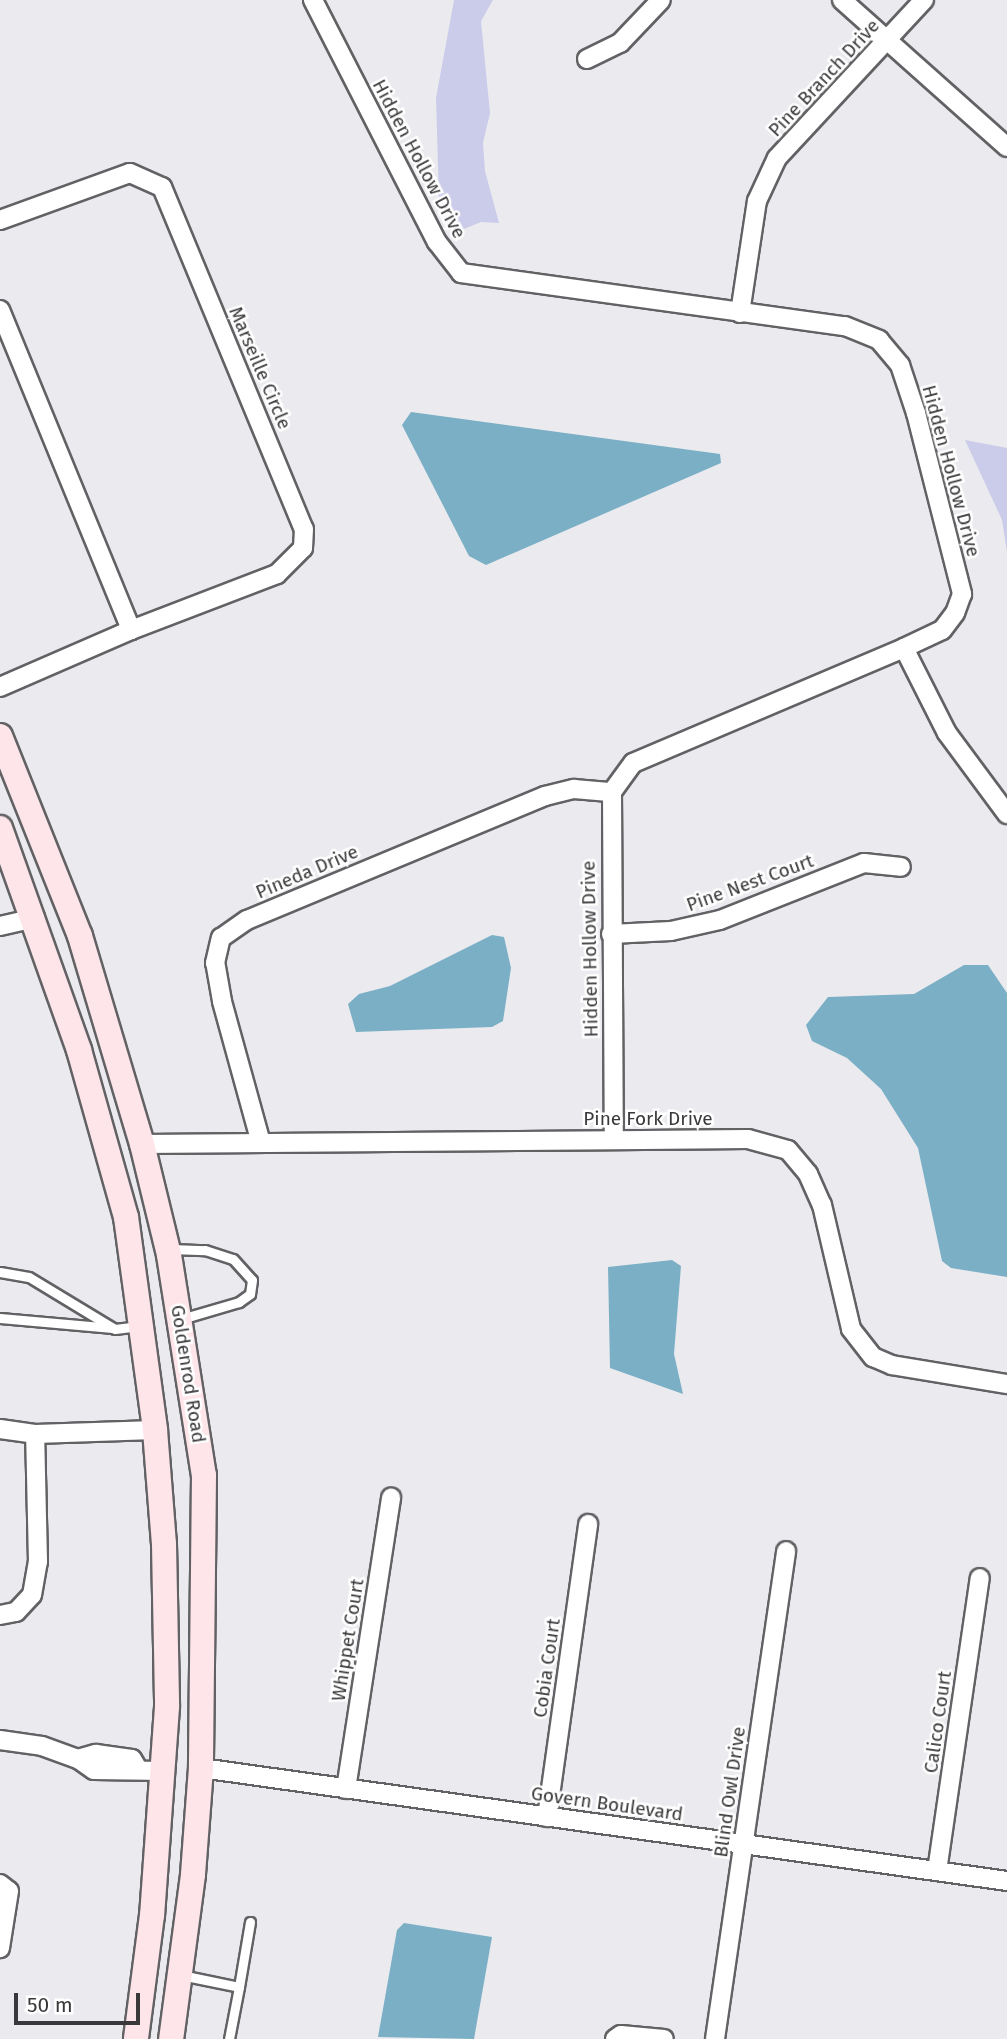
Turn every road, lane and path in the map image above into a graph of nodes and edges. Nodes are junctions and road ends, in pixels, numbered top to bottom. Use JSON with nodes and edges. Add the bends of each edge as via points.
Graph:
{"nodes":[{"id":1,"x":313,"y":0,"type":"edge"},
{"id":2,"x":662,"y":0,"type":"edge"},
{"id":3,"x":842,"y":0,"type":"edge"},
{"id":4,"x":924,"y":0,"type":"edge"},
{"id":5,"x":887,"y":40,"type":"junction"},
{"id":6,"x":587,"y":59,"type":"dead end"},
{"id":7,"x":1007,"y":147,"type":"edge"},
{"id":8,"x":0,"y":220,"type":"edge"},
{"id":9,"x":0,"y":310,"type":"edge"},
{"id":10,"x":740,"y":313,"type":"junction"},
{"id":11,"x":131,"y":630,"type":"junction"},
{"id":12,"x":904,"y":648,"type":"junction"},
{"id":13,"x":0,"y":687,"type":"edge"},
{"id":14,"x":0,"y":736,"type":"edge"},
{"id":15,"x":612,"y":792,"type":"junction"},
{"id":16,"x":1007,"y":814,"type":"edge"},
{"id":17,"x":0,"y":828,"type":"edge"},
{"id":18,"x":901,"y":867,"type":"dead end"},
{"id":19,"x":35,"y":918,"type":"junction"},
{"id":20,"x":0,"y":926,"type":"edge"},
{"id":21,"x":611,"y":934,"type":"junction"},
{"id":22,"x":614,"y":1139,"type":"junction"},
{"id":23,"x":261,"y":1143,"type":"junction"},
{"id":24,"x":142,"y":1144,"type":"junction"},
{"id":25,"x":168,"y":1250,"type":"junction"},
{"id":26,"x":0,"y":1272,"type":"edge"},
{"id":27,"x":0,"y":1318,"type":"edge"},
{"id":28,"x":179,"y":1319,"type":"junction"},
{"id":29,"x":140,"y":1326,"type":"junction"},
{"id":30,"x":115,"y":1329,"type":"junction"},
{"id":31,"x":1007,"y":1384,"type":"edge"},
{"id":32,"x":0,"y":1429,"type":"edge"},
{"id":33,"x":155,"y":1430,"type":"junction"},
{"id":34,"x":35,"y":1434,"type":"junction"},
{"id":35,"x":391,"y":1497,"type":"dead end"},
{"id":36,"x":588,"y":1524,"type":"dead end"},
{"id":37,"x":786,"y":1551,"type":"dead end"},
{"id":38,"x":979,"y":1578,"type":"dead end"},
{"id":39,"x":8,"y":1614,"type":"edge"},
{"id":40,"x":167,"y":1707,"type":"junction"},
{"id":41,"x":0,"y":1741,"type":"edge"},
{"id":42,"x":201,"y":1768,"type":"junction"},
{"id":43,"x":164,"y":1771,"type":"junction"},
{"id":44,"x":346,"y":1789,"type":"junction"},
{"id":45,"x":547,"y":1817,"type":"junction"},
{"id":46,"x":195,"y":1839,"type":"junction"},
{"id":47,"x":743,"y":1844,"type":"junction"},
{"id":48,"x":937,"y":1871,"type":"junction"},
{"id":49,"x":1007,"y":1881,"type":"edge"},
{"id":50,"x":0,"y":1884,"type":"edge"},
{"id":51,"x":250,"y":1922,"type":"dead end"},
{"id":52,"x":0,"y":1948,"type":"edge"},
{"id":53,"x":180,"y":1974,"type":"junction"},
{"id":54,"x":239,"y":1987,"type":"junction"},
{"id":55,"x":138,"y":2034,"type":"edge"},
{"id":56,"x":171,"y":2039,"type":"edge"},
{"id":57,"x":229,"y":2039,"type":"edge"},
{"id":58,"x":615,"y":2039,"type":"edge"},
{"id":59,"x":664,"y":2039,"type":"edge"},
{"id":60,"x":715,"y":2039,"type":"edge"}],
"edges":[{"from":1,"to":10,"type":"street","name":"Hidden Hollow Drive","via":[[437,242],[461,273]]},
{"from":2,"to":6,"type":"street","via":[[620,43]]},
{"from":3,"to":5,"type":"street"},
{"from":4,"to":5,"type":"street","name":"Pine Branch Drive"},
{"from":5,"to":7,"type":"street"},
{"from":5,"to":10,"type":"street","name":"Pine Branch Drive","via":[[777,158],[757,201]]},
{"from":8,"to":11,"type":"street","name":"Marseille Circle","via":[[130,173],[162,187],[304,529],[303,548],[277,574]]},
{"from":9,"to":11,"type":"street"},
{"from":10,"to":12,"type":"street","name":"Hidden Hollow Drive","via":[[845,326],[879,340],[900,365],[961,594],[955,613],[942,630]]},
{"from":11,"to":13,"type":"street","name":"Marseille Circle"},
{"from":12,"to":15,"type":"street","name":"Hidden Hollow Drive","via":[[633,763]]},
{"from":12,"to":16,"type":"street","via":[[947,733]]},
{"from":14,"to":24,"type":"main road","name":"Goldenrod Road","via":[[80,936]]},
{"from":15,"to":21,"type":"street","name":"Hidden Hollow Drive"},
{"from":15,"to":23,"type":"street","name":"Pineda Drive","via":[[575,789],[545,796],[247,920],[221,938],[215,963],[222,1002]]},
{"from":17,"to":19,"type":"main road","name":"Goldenrod Road"},
{"from":18,"to":21,"type":"street","name":"Pine Nest Court","via":[[864,863],[720,920],[671,931]]},
{"from":19,"to":20,"type":"street"},
{"from":19,"to":29,"type":"main road","name":"Goldenrod Road","via":[[79,1050],[126,1217]]},
{"from":21,"to":22,"type":"street","name":"Hidden Hollow Drive"},
{"from":22,"to":23,"type":"street","name":"Pine Fork Drive"},
{"from":22,"to":31,"type":"street","name":"Pine Fork Drive","via":[[748,1139],[788,1150],[808,1174],[822,1205],[851,1329],[873,1357],[892,1365]]},
{"from":23,"to":24,"type":"street","name":"Pine Fork Drive"},
{"from":24,"to":25,"type":"main road","name":"Goldenrod Road"},
{"from":25,"to":28,"type":"main road","name":"Goldenrod Road"},
{"from":25,"to":28,"type":"lane","via":[[205,1250],[233,1259],[252,1280],[250,1294],[239,1302]]},
{"from":26,"to":30,"type":"lane","via":[[29,1278]]},
{"from":27,"to":30,"type":"lane"},
{"from":28,"to":42,"type":"main road","name":"Goldenrod Road","via":[[204,1475]]},
{"from":29,"to":30,"type":"lane"},
{"from":29,"to":33,"type":"main road","name":"Goldenrod Road"},
{"from":32,"to":34,"type":"street"},
{"from":33,"to":34,"type":"street"},
{"from":33,"to":40,"type":"main road","name":"Goldenrod Road","via":[[164,1544]]},
{"from":34,"to":39,"type":"street","via":[[38,1562],[32,1595]]},
{"from":35,"to":44,"type":"street","name":"Whippet Court"},
{"from":36,"to":45,"type":"street","name":"Cobia Court"},
{"from":37,"to":47,"type":"street","name":"Blind Owl Drive"},
{"from":38,"to":48,"type":"street","name":"Calico Court"},
{"from":40,"to":42,"type":"main road","via":[[190,1758]]},
{"from":40,"to":43,"type":"main road","name":"Goldenrod Road"},
{"from":41,"to":43,"type":"street","via":[[42,1746],[94,1770]]},
{"from":42,"to":44,"type":"street","name":"Govern Boulevard"},
{"from":42,"to":46,"type":"main road","name":"Goldenrod Road"},
{"from":43,"to":46,"type":"main road","via":[[182,1800]]},
{"from":43,"to":55,"type":"main road","name":"Goldenrod Road"},
{"from":44,"to":45,"type":"street","name":"Govern Boulevard"},
{"from":45,"to":47,"type":"street","name":"Govern Boulevard"},
{"from":46,"to":53,"type":"main road","name":"Goldenrod Road"},
{"from":47,"to":48,"type":"street","name":"Govern Boulevard"},
{"from":47,"to":60,"type":"street","name":"Blind Owl Drive"},
{"from":48,"to":49,"type":"street","name":"Govern Boulevard"},
{"from":50,"to":52,"type":"street","via":[[9,1891]]},
{"from":51,"to":54,"type":"lane"},
{"from":53,"to":54,"type":"lane"},
{"from":53,"to":56,"type":"main road","name":"Goldenrod Road"},
{"from":54,"to":57,"type":"lane"},
{"from":58,"to":59,"type":"street","via":[[621,2035]]}]}
